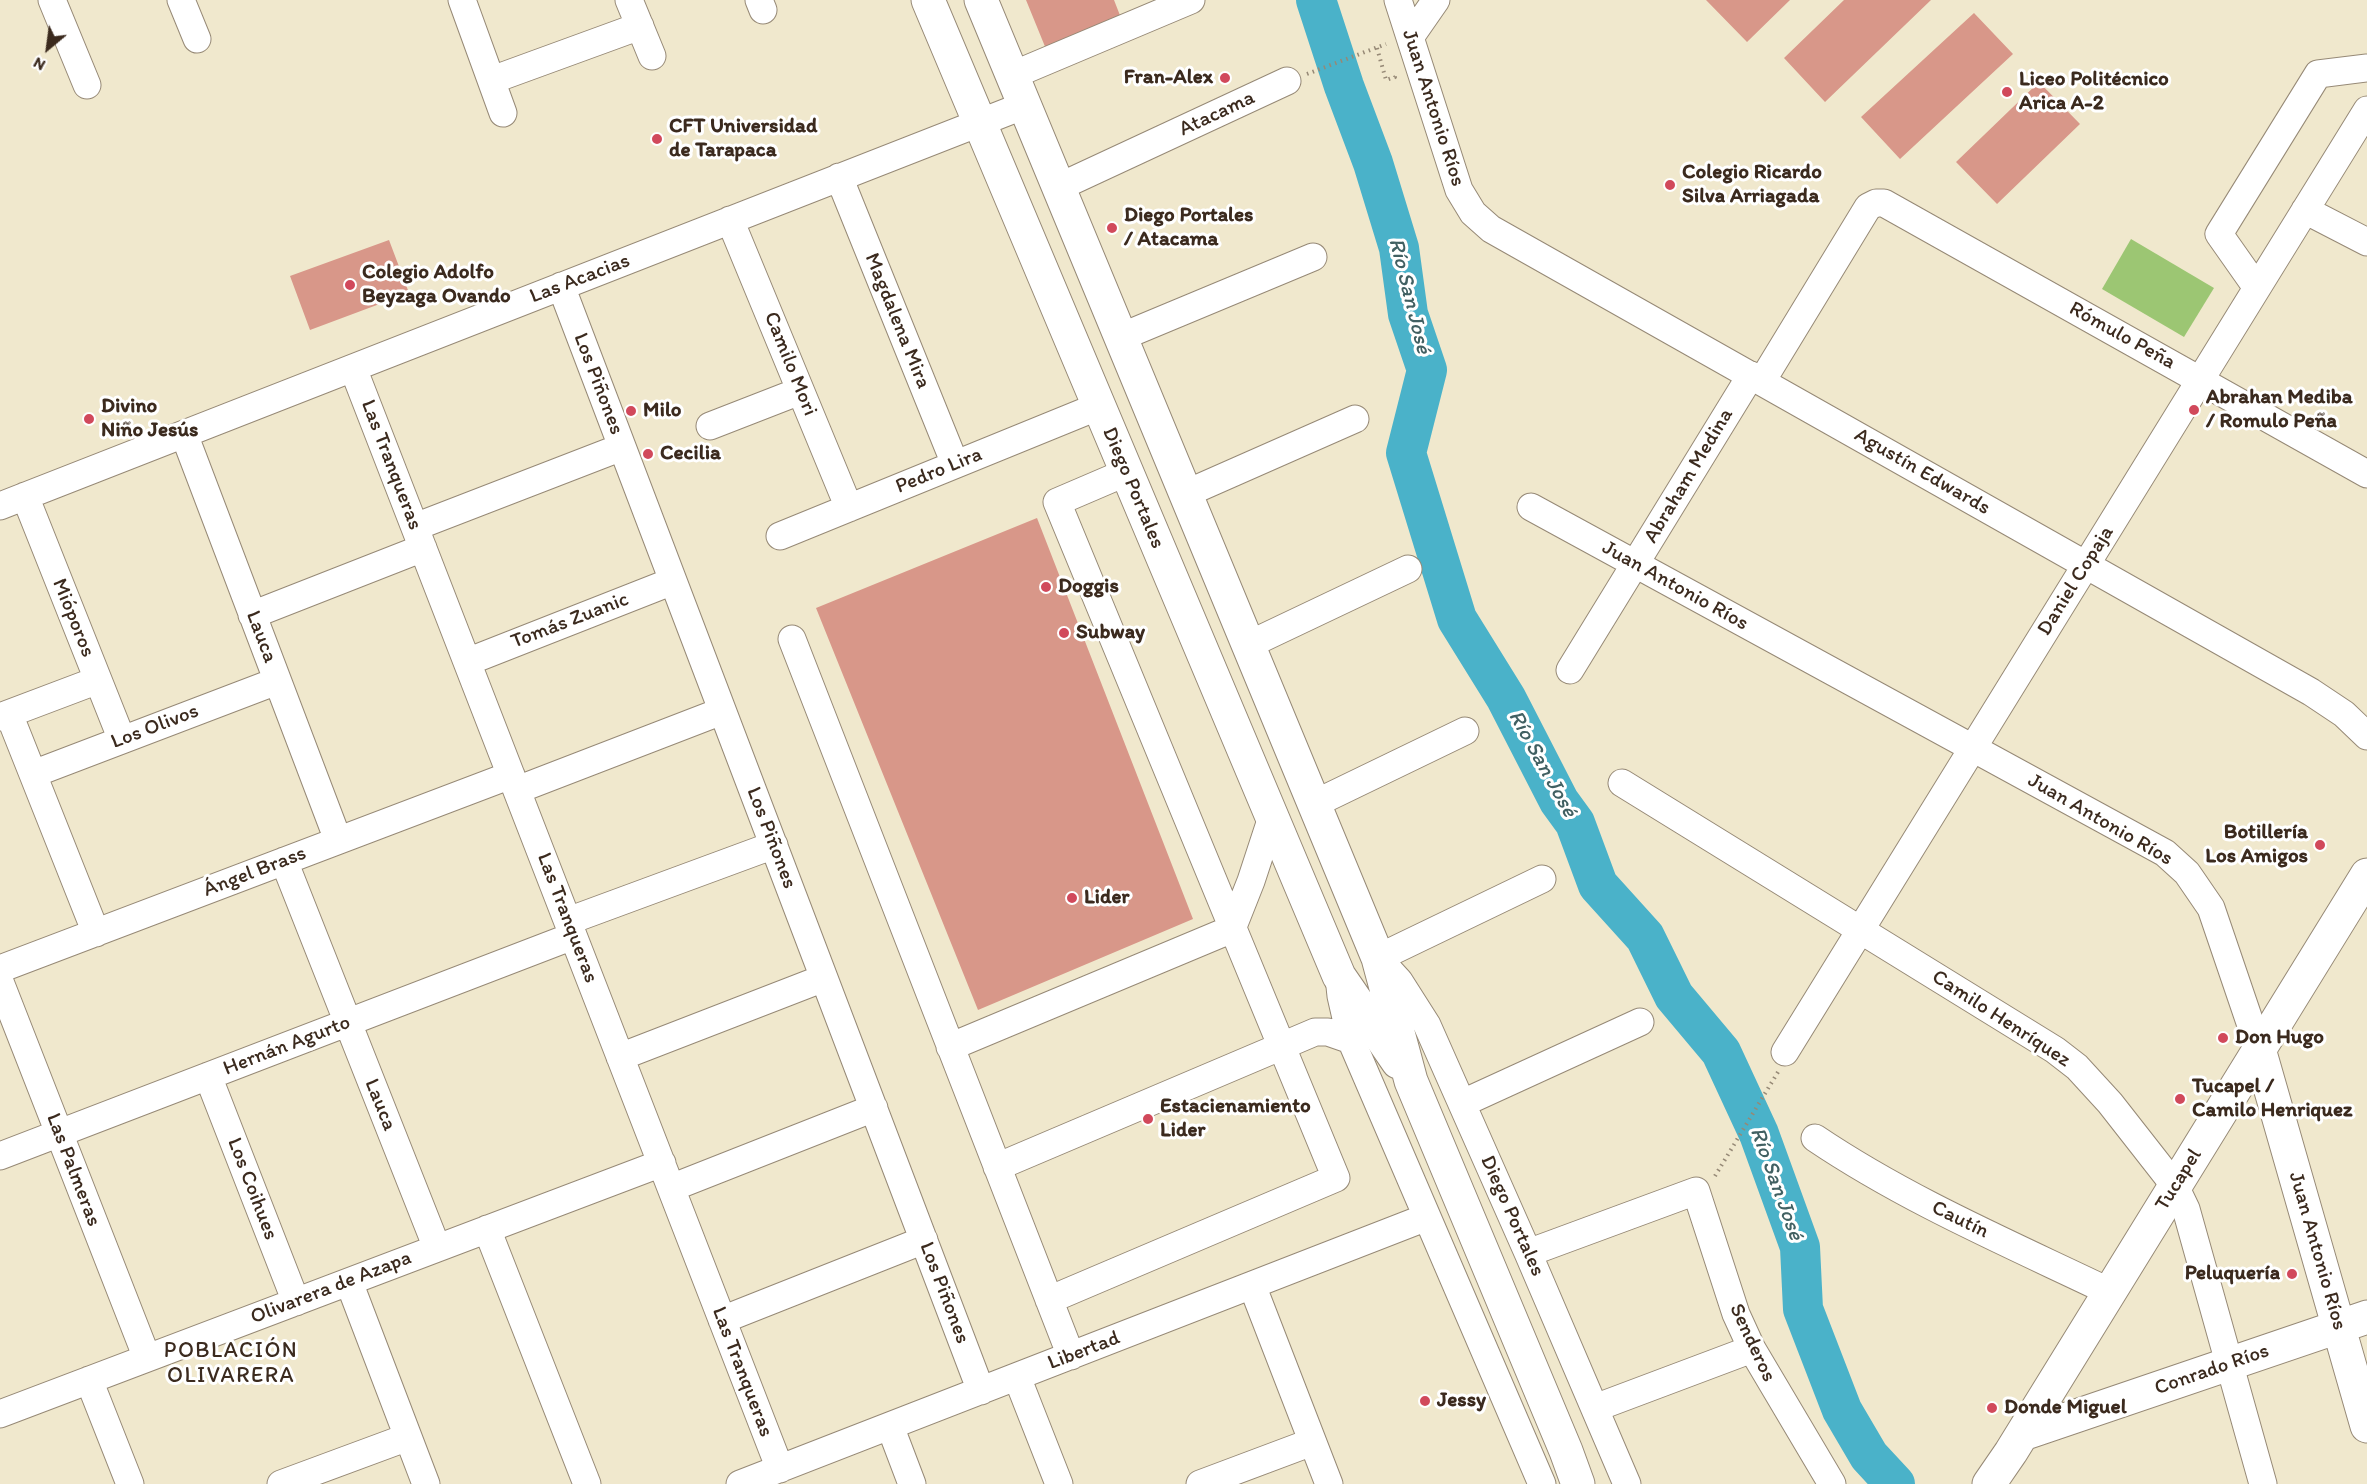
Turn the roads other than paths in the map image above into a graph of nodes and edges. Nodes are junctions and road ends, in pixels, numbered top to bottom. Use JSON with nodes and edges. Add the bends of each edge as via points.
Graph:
{"nodes":[{"id":1,"x":52,"y":0,"type":"edge"},
{"id":2,"x":181,"y":0,"type":"edge"},
{"id":3,"x":462,"y":0,"type":"edge"},
{"id":4,"x":629,"y":0,"type":"edge"},
{"id":5,"x":928,"y":0,"type":"edge"},
{"id":6,"x":981,"y":0,"type":"edge"},
{"id":7,"x":1191,"y":0,"type":"edge"},
{"id":8,"x":1398,"y":0,"type":"edge"},
{"id":9,"x":1436,"y":0,"type":"edge"},
{"id":10,"x":640,"y":26,"type":"junction"},
{"id":11,"x":1411,"y":36,"type":"junction"},
{"id":12,"x":197,"y":39,"type":"dead end"},
{"id":13,"x":652,"y":56,"type":"dead end"},
{"id":14,"x":2367,"y":68,"type":"edge"},
{"id":15,"x":492,"y":80,"type":"junction"},
{"id":16,"x":1287,"y":81,"type":"road end"},
{"id":17,"x":87,"y":85,"type":"dead end"},
{"id":18,"x":1019,"y":90,"type":"junction"},
{"id":19,"x":2367,"y":110,"type":"edge"},
{"id":20,"x":502,"y":113,"type":"dead end"},
{"id":21,"x":979,"y":122,"type":"junction"},
{"id":22,"x":839,"y":177,"type":"junction"},
{"id":23,"x":1059,"y":187,"type":"junction"},
{"id":24,"x":1875,"y":203,"type":"joint"},
{"id":25,"x":2305,"y":210,"type":"junction"},
{"id":26,"x":1473,"y":213,"type":"joint"},
{"id":27,"x":730,"y":220,"type":"junction"},
{"id":28,"x":2367,"y":242,"type":"edge"},
{"id":29,"x":1313,"y":257,"type":"dead end"},
{"id":30,"x":561,"y":286,"type":"junction"},
{"id":31,"x":2257,"y":288,"type":"junction"},
{"id":32,"x":1121,"y":337,"type":"junction"},
{"id":33,"x":353,"y":368,"type":"junction"},
{"id":34,"x":1756,"y":378,"type":"junction"},
{"id":35,"x":2200,"y":380,"type":"junction"},
{"id":36,"x":801,"y":390,"type":"junction"},
{"id":37,"x":1099,"y":406,"type":"junction"},
{"id":38,"x":1355,"y":419,"type":"dead end"},
{"id":39,"x":710,"y":426,"type":"dead end"},
{"id":40,"x":183,"y":434,"type":"junction"},
{"id":41,"x":622,"y":447,"type":"junction"},
{"id":42,"x":1168,"y":453,"type":"junction"},
{"id":43,"x":955,"y":464,"type":"junction"},
{"id":44,"x":1126,"y":472,"type":"junction"},
{"id":45,"x":2367,"y":474,"type":"edge"},
{"id":46,"x":1185,"y":494,"type":"junction"},
{"id":47,"x":25,"y":496,"type":"junction"},
{"id":48,"x":0,"y":506,"type":"edge"},
{"id":49,"x":1531,"y":507,"type":"dead end"},
{"id":50,"x":849,"y":508,"type":"junction"},
{"id":51,"x":780,"y":536,"type":"dead end"},
{"id":52,"x":419,"y":538,"type":"junction"},
{"id":53,"x":1635,"y":564,"type":"junction"},
{"id":54,"x":2086,"y":565,"type":"junction"},
{"id":55,"x":1408,"y":569,"type":"dead end"},
{"id":56,"x":673,"y":581,"type":"junction"},
{"id":57,"x":252,"y":615,"type":"junction"},
{"id":58,"x":792,"y":639,"type":"dead end"},
{"id":59,"x":1248,"y":645,"type":"junction"},
{"id":60,"x":467,"y":662,"type":"junction"},
{"id":61,"x":1570,"y":670,"type":"dead end"},
{"id":62,"x":98,"y":680,"type":"junction"},
{"id":63,"x":277,"y":681,"type":"junction"},
{"id":64,"x":722,"y":711,"type":"junction"},
{"id":65,"x":5,"y":716,"type":"edge"},
{"id":66,"x":1466,"y":731,"type":"dead end"},
{"id":67,"x":2367,"y":736,"type":"edge"},
{"id":68,"x":122,"y":740,"type":"junction"},
{"id":69,"x":1972,"y":748,"type":"junction"},
{"id":70,"x":33,"y":774,"type":"junction"},
{"id":71,"x":514,"y":782,"type":"junction"},
{"id":72,"x":1622,"y":783,"type":"dead end"},
{"id":73,"x":1314,"y":804,"type":"junction"},
{"id":74,"x":1272,"y":818,"type":"junction"},
{"id":75,"x":338,"y":840,"type":"junction"},
{"id":76,"x":774,"y":845,"type":"junction"},
{"id":77,"x":284,"y":861,"type":"junction"},
{"id":78,"x":2367,"y":874,"type":"edge"},
{"id":79,"x":1542,"y":879,"type":"dead end"},
{"id":80,"x":570,"y":928,"type":"junction"},
{"id":81,"x":1232,"y":929,"type":"junction"},
{"id":82,"x":1861,"y":929,"type":"junction"},
{"id":83,"x":96,"y":933,"type":"junction"},
{"id":84,"x":1378,"y":958,"type":"junction"},
{"id":85,"x":0,"y":969,"type":"edge"},
{"id":86,"x":1339,"y":976,"type":"junction"},
{"id":87,"x":824,"y":978,"type":"junction"},
{"id":88,"x":0,"y":982,"type":"edge"},
{"id":89,"x":1640,"y":1022,"type":"dead end"},
{"id":90,"x":347,"y":1023,"type":"junction"},
{"id":91,"x":1351,"y":1040,"type":"junction"},
{"id":92,"x":950,"y":1047,"type":"junction"},
{"id":93,"x":1281,"y":1047,"type":"junction"},
{"id":94,"x":2259,"y":1049,"type":"junction"},
{"id":95,"x":1785,"y":1052,"type":"road end"},
{"id":96,"x":620,"y":1057,"type":"junction"},
{"id":97,"x":208,"y":1076,"type":"junction"},
{"id":98,"x":1411,"y":1080,"type":"junction"},
{"id":99,"x":1463,"y":1103,"type":"junction"},
{"id":100,"x":874,"y":1108,"type":"junction"},
{"id":101,"x":59,"y":1134,"type":"junction"},
{"id":102,"x":1815,"y":1138,"type":"dead end"},
{"id":103,"x":0,"y":1156,"type":"edge"},
{"id":104,"x":997,"y":1167,"type":"junction"},
{"id":105,"x":666,"y":1176,"type":"junction"},
{"id":106,"x":2175,"y":1186,"type":"junction"},
{"id":107,"x":1427,"y":1217,"type":"junction"},
{"id":108,"x":487,"y":1229,"type":"junction"},
{"id":109,"x":924,"y":1240,"type":"junction"},
{"id":110,"x":436,"y":1248,"type":"junction"},
{"id":111,"x":1528,"y":1253,"type":"junction"},
{"id":112,"x":349,"y":1282,"type":"junction"},
{"id":113,"x":1252,"y":1285,"type":"junction"},
{"id":114,"x":2110,"y":1292,"type":"junction"},
{"id":115,"x":1049,"y":1300,"type":"junction"},
{"id":116,"x":296,"y":1302,"type":"junction"},
{"id":117,"x":722,"y":1320,"type":"junction"},
{"id":118,"x":2353,"y":1322,"type":"edge"},
{"id":119,"x":1752,"y":1349,"type":"junction"},
{"id":120,"x":1071,"y":1356,"type":"junction"},
{"id":121,"x":147,"y":1358,"type":"junction"},
{"id":122,"x":2230,"y":1364,"type":"junction"},
{"id":123,"x":1017,"y":1377,"type":"junction"},
{"id":124,"x":89,"y":1380,"type":"junction"},
{"id":125,"x":981,"y":1391,"type":"junction"},
{"id":126,"x":2,"y":1408,"type":"edge"},
{"id":127,"x":1595,"y":1408,"type":"junction"},
{"id":128,"x":890,"y":1426,"type":"junction"},
{"id":129,"x":2367,"y":1426,"type":"edge"},
{"id":130,"x":2022,"y":1434,"type":"junction"},
{"id":131,"x":408,"y":1437,"type":"junction"},
{"id":132,"x":1312,"y":1442,"type":"junction"},
{"id":133,"x":780,"y":1469,"type":"junction"},
{"id":134,"x":130,"y":1484,"type":"edge"},
{"id":135,"x":281,"y":1484,"type":"edge"},
{"id":136,"x":426,"y":1484,"type":"edge"},
{"id":137,"x":587,"y":1484,"type":"edge"},
{"id":138,"x":740,"y":1484,"type":"edge"},
{"id":139,"x":912,"y":1484,"type":"edge"},
{"id":140,"x":1059,"y":1484,"type":"edge"},
{"id":141,"x":1202,"y":1484,"type":"edge"},
{"id":142,"x":1329,"y":1484,"type":"edge"},
{"id":143,"x":1542,"y":1484,"type":"edge"},
{"id":144,"x":1578,"y":1484,"type":"edge"},
{"id":145,"x":1627,"y":1484,"type":"edge"},
{"id":146,"x":1832,"y":1484,"type":"edge"},
{"id":147,"x":1989,"y":1484,"type":"edge"},
{"id":148,"x":2263,"y":1484,"type":"edge"}],
"edges":[{"from":1,"to":17,"type":"street"},
{"from":2,"to":12,"type":"street"},
{"from":3,"to":15,"type":"street"},
{"from":4,"to":10,"type":"street"},
{"from":5,"to":21,"type":"main road","name":"Diego Portales"},
{"from":6,"to":18,"type":"main road","name":"Diego Portales"},
{"from":7,"to":18,"type":"street","name":"Las Acacias"},
{"from":8,"to":11,"type":"street","name":"Juan Antonio Ríos"},
{"from":9,"to":11,"type":"street"},
{"from":10,"to":13,"type":"street"},
{"from":10,"to":15,"type":"street"},
{"from":11,"to":26,"type":"street","name":"Juan Antonio Ríos","via":[[1459,190]]},
{"from":14,"to":31,"type":"street","via":[[2318,74],[2219,234]]},
{"from":15,"to":20,"type":"street"},
{"from":16,"to":23,"type":"street","name":"Atacama"},
{"from":18,"to":21,"type":"street","name":"Las Acacias"},
{"from":18,"to":23,"type":"main road","name":"Diego Portales"},
{"from":19,"to":25,"type":"street","name":"Daniel Copaja"},
{"from":21,"to":22,"type":"street","name":"Las Acacias"},
{"from":21,"to":37,"type":"main road","name":"Diego Portales"},
{"from":22,"to":27,"type":"street","name":"Las Acacias"},
{"from":22,"to":43,"type":"street","name":"Magdalena Mira"},
{"from":23,"to":32,"type":"main road","name":"Diego Portales"},
{"from":24,"to":34,"type":"street","name":"Abraham Medina","via":[[1868,207]]},
{"from":24,"to":35,"type":"street","name":"Rómulo Peña","via":[[1884,203]]},
{"from":25,"to":28,"type":"street"},
{"from":25,"to":31,"type":"street","name":"Daniel Copaja"},
{"from":26,"to":34,"type":"street","name":"Agustín Edwards","via":[[1491,228]]},
{"from":27,"to":30,"type":"street","name":"Las Acacias"},
{"from":27,"to":36,"type":"street","name":"Camilo Mori"},
{"from":29,"to":32,"type":"street"},
{"from":30,"to":33,"type":"street","name":"Las Acacias"},
{"from":30,"to":41,"type":"street","name":"Los Piñones"},
{"from":31,"to":35,"type":"street","name":"Daniel Copaja"},
{"from":32,"to":42,"type":"main road","name":"Diego Portales"},
{"from":33,"to":40,"type":"street","name":"Las Acacias"},
{"from":33,"to":52,"type":"street","name":"Las Tranqueras"},
{"from":34,"to":53,"type":"street","name":"Abraham Medina"},
{"from":34,"to":54,"type":"street","name":"Agustín Edwards"},
{"from":35,"to":45,"type":"street","name":"Rómulo Peña"},
{"from":35,"to":54,"type":"street","name":"Daniel Copaja"},
{"from":36,"to":39,"type":"street"},
{"from":36,"to":50,"type":"street","name":"Camilo Mori"},
{"from":37,"to":43,"type":"street","name":"Pedro Lira"},
{"from":37,"to":44,"type":"main road","name":"Diego Portales"},
{"from":38,"to":46,"type":"street"},
{"from":40,"to":47,"type":"street","name":"Las Acacias"},
{"from":40,"to":57,"type":"street","name":"Lauca"},
{"from":41,"to":52,"type":"street"},
{"from":41,"to":56,"type":"street","name":"Los Piñones"},
{"from":42,"to":44,"type":"main road"},
{"from":42,"to":46,"type":"main road","name":"Diego Portales"},
{"from":43,"to":50,"type":"street","name":"Pedro Lira"},
{"from":44,"to":74,"type":"main road","name":"Diego Portales"},
{"from":44,"to":81,"type":"street","via":[[1057,502]]},
{"from":46,"to":59,"type":"main road","name":"Diego Portales"},
{"from":47,"to":48,"type":"street","name":"Las Acacias"},
{"from":47,"to":62,"type":"street","name":"Mióporos"},
{"from":49,"to":53,"type":"street","name":"Juan Antonio Ríos"},
{"from":50,"to":51,"type":"street","name":"Pedro Lira"},
{"from":52,"to":57,"type":"street"},
{"from":52,"to":60,"type":"street","name":"Las Tranqueras"},
{"from":53,"to":61,"type":"street","name":"Abraham Medina"},
{"from":53,"to":69,"type":"street","name":"Juan Antonio Ríos"},
{"from":54,"to":67,"type":"street","name":"Agustín Edwards","via":[[2311,692],[2344,714]]},
{"from":54,"to":69,"type":"street","name":"Daniel Copaja"},
{"from":55,"to":59,"type":"street"},
{"from":56,"to":60,"type":"street","name":"Tomás Zuanic"},
{"from":56,"to":64,"type":"street","name":"Los Piñones"},
{"from":57,"to":63,"type":"street","name":"Lauca"},
{"from":58,"to":92,"type":"street"},
{"from":59,"to":73,"type":"main road","name":"Diego Portales"},
{"from":60,"to":71,"type":"street","name":"Las Tranqueras"},
{"from":62,"to":65,"type":"street"},
{"from":62,"to":68,"type":"street","name":"Mióporos"},
{"from":63,"to":68,"type":"street","name":"Los Olivos"},
{"from":63,"to":75,"type":"street","name":"Lauca"},
{"from":64,"to":71,"type":"street","name":"Ángel Brass"},
{"from":64,"to":76,"type":"street","name":"Los Piñones"},
{"from":65,"to":70,"type":"street"},
{"from":66,"to":73,"type":"street"},
{"from":68,"to":70,"type":"street","name":"Los Olivos"},
{"from":69,"to":82,"type":"street","name":"Daniel Copaja"},
{"from":69,"to":94,"type":"street","name":"Juan Antonio Ríos","via":[[2178,863],[2211,908]]},
{"from":70,"to":83,"type":"street"},
{"from":71,"to":75,"type":"street","name":"Ángel Brass"},
{"from":71,"to":80,"type":"street","name":"Las Tranqueras"},
{"from":72,"to":82,"type":"street","name":"Camilo Henríquez"},
{"from":73,"to":84,"type":"main road","name":"Diego Portales"},
{"from":74,"to":81,"type":"street"},
{"from":74,"to":86,"type":"main road","name":"Diego Portales"},
{"from":75,"to":77,"type":"street","name":"Ángel Brass"},
{"from":76,"to":80,"type":"street","name":"Hernán Agurto"},
{"from":76,"to":87,"type":"street","name":"Los Piñones"},
{"from":77,"to":83,"type":"street","name":"Ángel Brass"},
{"from":77,"to":90,"type":"street","name":"Lauca"},
{"from":78,"to":94,"type":"main road","name":"Tucapel"},
{"from":79,"to":84,"type":"street"},
{"from":80,"to":90,"type":"street","name":"Hernán Agurto"},
{"from":80,"to":96,"type":"street","name":"Las Tranqueras"},
{"from":81,"to":92,"type":"street"},
{"from":81,"to":93,"type":"street"},
{"from":82,"to":95,"type":"street","name":"Daniel Copaja"},
{"from":82,"to":106,"type":"street","name":"Camilo Henríquez","via":[[2077,1067]]},
{"from":83,"to":85,"type":"street","name":"Ángel Brass"},
{"from":84,"to":98,"type":"main road","name":"Diego Portales"},
{"from":84,"to":99,"type":"street","name":"Diego Portales","via":[[1414,1001]]},
{"from":86,"to":91,"type":"street","name":"Diego Portales"},
{"from":86,"to":98,"type":"main road","name":"Diego Portales"},
{"from":87,"to":96,"type":"street"},
{"from":87,"to":100,"type":"street","name":"Los Piñones"},
{"from":88,"to":101,"type":"street","name":"Las Palmeras"},
{"from":89,"to":99,"type":"street"},
{"from":90,"to":97,"type":"street","name":"Hernán Agurto"},
{"from":90,"to":110,"type":"street","name":"Lauca"},
{"from":91,"to":93,"type":"street","via":[[1316,1032]]},
{"from":91,"to":107,"type":"street","name":"Diego Portales"},
{"from":92,"to":104,"type":"street"},
{"from":93,"to":104,"type":"street"},
{"from":93,"to":115,"type":"street","via":[[1336,1178]]},
{"from":94,"to":106,"type":"main road","name":"Tucapel"},
{"from":94,"to":118,"type":"main road","name":"Juan Antonio Ríos"},
{"from":96,"to":105,"type":"street","name":"Las Tranqueras"},
{"from":97,"to":101,"type":"street","name":"Hernán Agurto"},
{"from":97,"to":116,"type":"street","name":"Los Coihues"},
{"from":98,"to":144,"type":"main road","name":"Diego Portales"},
{"from":99,"to":111,"type":"street","name":"Diego Portales"},
{"from":100,"to":105,"type":"street","name":"Olivarera de Azapa"},
{"from":100,"to":109,"type":"street","name":"Los Piñones"},
{"from":101,"to":103,"type":"street","name":"Hernán Agurto"},
{"from":101,"to":121,"type":"street","name":"Las Palmeras"},
{"from":102,"to":114,"type":"street","name":"Cautín","via":[[1907,1194]]},
{"from":104,"to":115,"type":"street"},
{"from":105,"to":108,"type":"street","name":"Olivarera de Azapa"},
{"from":105,"to":117,"type":"street","name":"Las Tranqueras"},
{"from":106,"to":114,"type":"main road","name":"Tucapel"},
{"from":106,"to":122,"type":"street","name":"Camilo Henríquez","via":[[2191,1222]]},
{"from":107,"to":113,"type":"street","name":"Libertad"},
{"from":107,"to":143,"type":"street","name":"Diego Portales"},
{"from":108,"to":110,"type":"street","name":"Olivarera de Azapa"},
{"from":108,"to":137,"type":"street"},
{"from":109,"to":117,"type":"street"},
{"from":109,"to":125,"type":"street","name":"Los Piñones"},
{"from":110,"to":112,"type":"street","name":"Olivarera de Azapa"},
{"from":111,"to":119,"type":"street","name":"Senderos","via":[[1706,1184],[1736,1314]]},
{"from":111,"to":127,"type":"street","name":"Diego Portales"},
{"from":112,"to":116,"type":"street","name":"Olivarera de Azapa"},
{"from":112,"to":131,"type":"street"},
{"from":113,"to":120,"type":"street","name":"Libertad"},
{"from":113,"to":132,"type":"street"},
{"from":114,"to":130,"type":"main road","name":"Tucapel"},
{"from":115,"to":120,"type":"street"},
{"from":116,"to":121,"type":"street","name":"Olivarera de Azapa"},
{"from":117,"to":133,"type":"street","name":"Las Tranqueras"},
{"from":118,"to":122,"type":"main road","name":"Conrado Ríos"},
{"from":118,"to":129,"type":"main road","name":"Juan Antonio Ríos"},
{"from":119,"to":127,"type":"street"},
{"from":119,"to":146,"type":"street","name":"Senderos"},
{"from":120,"to":123,"type":"street","name":"Libertad"},
{"from":121,"to":124,"type":"street","name":"Olivarera de Azapa"},
{"from":122,"to":130,"type":"main road","name":"Conrado Ríos"},
{"from":122,"to":148,"type":"street","name":"Camilo Henríquez"},
{"from":123,"to":125,"type":"street","name":"Libertad"},
{"from":123,"to":140,"type":"street"},
{"from":124,"to":126,"type":"street","name":"Olivarera de Azapa"},
{"from":124,"to":134,"type":"street"},
{"from":125,"to":128,"type":"street","name":"Libertad"},
{"from":127,"to":145,"type":"street","name":"Diego Portales"},
{"from":128,"to":133,"type":"street","name":"Libertad"},
{"from":128,"to":139,"type":"street"},
{"from":130,"to":147,"type":"main road","name":"Tucapel"},
{"from":131,"to":135,"type":"street"},
{"from":131,"to":136,"type":"street"},
{"from":132,"to":141,"type":"street"},
{"from":132,"to":142,"type":"street"},
{"from":133,"to":138,"type":"street","name":"Libertad"}]}
